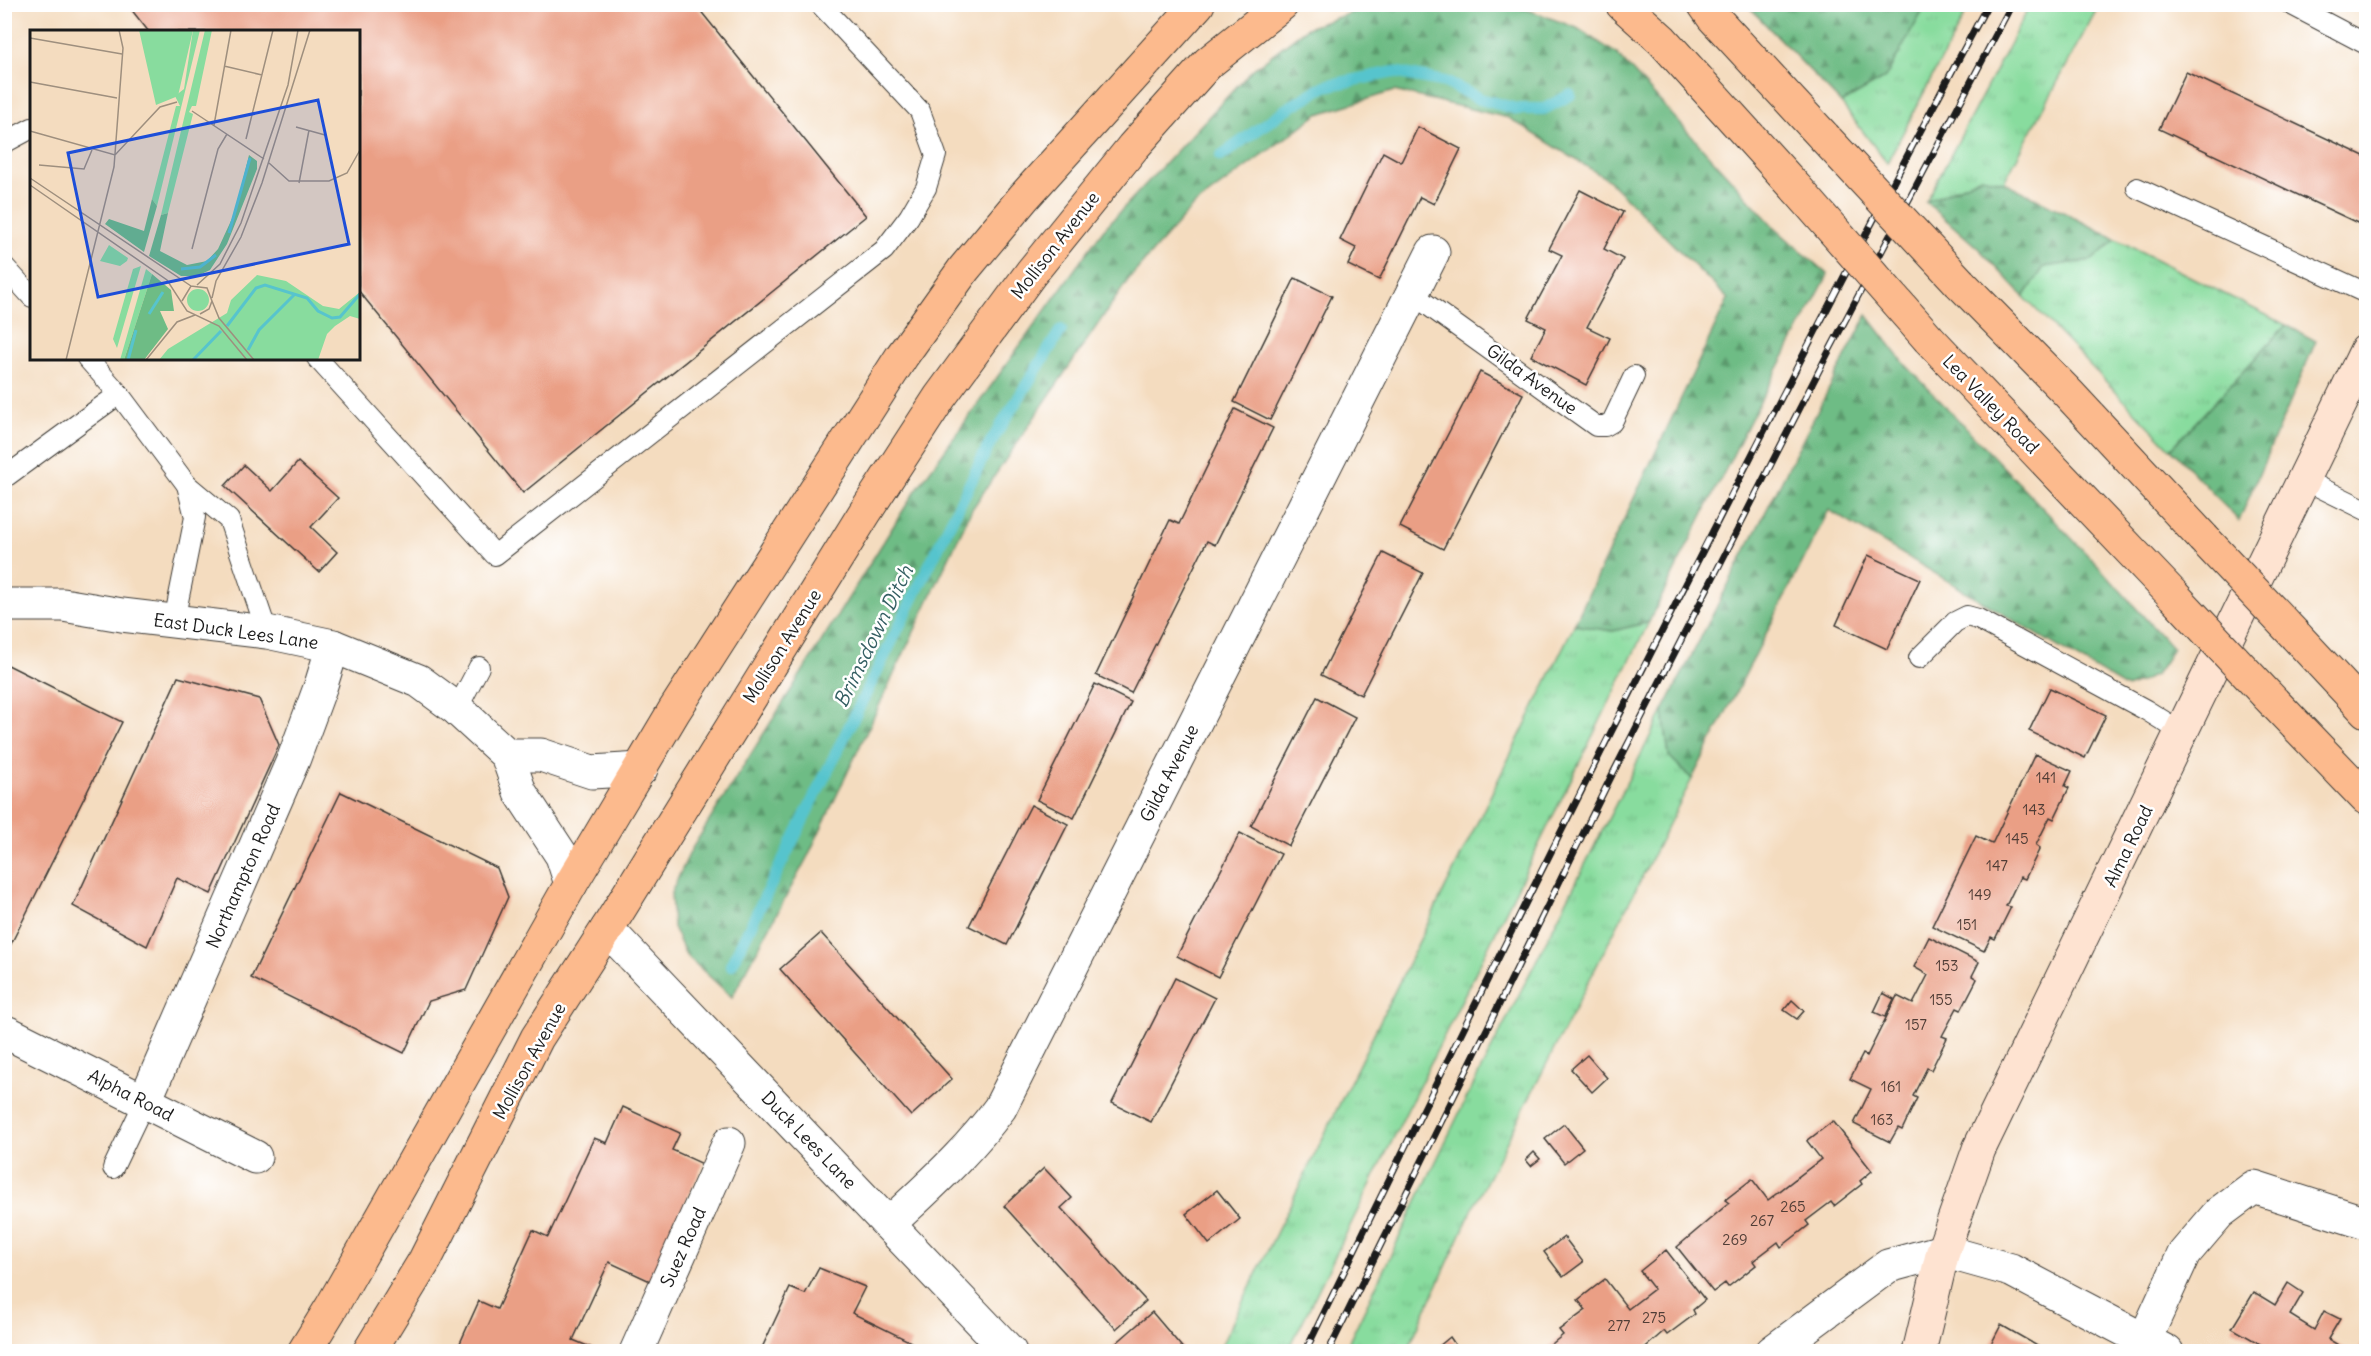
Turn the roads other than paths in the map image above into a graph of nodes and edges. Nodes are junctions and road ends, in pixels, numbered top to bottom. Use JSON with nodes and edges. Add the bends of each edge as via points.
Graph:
{"nodes":[{"id":1,"x":820,"y":4,"type":"edge"},
{"id":2,"x":1198,"y":4,"type":"edge"},
{"id":3,"x":1282,"y":4,"type":"edge"},
{"id":4,"x":1622,"y":4,"type":"edge"},
{"id":5,"x":1704,"y":4,"type":"edge"},
{"id":6,"x":2290,"y":4,"type":"edge"},
{"id":7,"x":2367,"y":44,"type":"edge"},
{"id":8,"x":30,"y":129,"type":"edge"},
{"id":9,"x":4,"y":143,"type":"edge"},
{"id":10,"x":2137,"y":188,"type":"dead end"},
{"id":11,"x":1432,"y":252,"type":"dead end"},
{"id":12,"x":4,"y":266,"type":"edge"},
{"id":13,"x":1411,"y":293,"type":"junction"},
{"id":14,"x":2367,"y":293,"type":"edge"},
{"id":15,"x":30,"y":295,"type":"edge"},
{"id":16,"x":2367,"y":351,"type":"edge"},
{"id":17,"x":89,"y":360,"type":"edge"},
{"id":18,"x":319,"y":360,"type":"edge"},
{"id":19,"x":1634,"y":376,"type":"dead end"},
{"id":20,"x":119,"y":394,"type":"junction"},
{"id":21,"x":4,"y":478,"type":"edge"},
{"id":22,"x":2305,"y":480,"type":"junction"},
{"id":23,"x":187,"y":485,"type":"junction"},
{"id":24,"x":2367,"y":510,"type":"edge"},
{"id":25,"x":4,"y":605,"type":"edge"},
{"id":26,"x":174,"y":621,"type":"junction"},
{"id":27,"x":267,"y":632,"type":"junction"},
{"id":28,"x":333,"y":646,"type":"junction"},
{"id":29,"x":1919,"y":658,"type":"dead end"},
{"id":30,"x":479,"y":667,"type":"dead end"},
{"id":31,"x":457,"y":709,"type":"junction"},
{"id":32,"x":2367,"y":711,"type":"edge"},
{"id":33,"x":2183,"y":733,"type":"junction"},
{"id":34,"x":507,"y":755,"type":"junction"},
{"id":35,"x":641,"y":769,"type":"junction"},
{"id":36,"x":2367,"y":798,"type":"edge"},
{"id":37,"x":571,"y":884,"type":"junction"},
{"id":38,"x":607,"y":929,"type":"junction"},
{"id":39,"x":8,"y":1033,"type":"dead end"},
{"id":40,"x":144,"y":1103,"type":"junction"},
{"id":41,"x":729,"y":1143,"type":"dead end"},
{"id":42,"x":255,"y":1157,"type":"dead end"},
{"id":43,"x":114,"y":1168,"type":"dead end"},
{"id":44,"x":2367,"y":1223,"type":"edge"},
{"id":45,"x":889,"y":1224,"type":"junction"},
{"id":46,"x":1943,"y":1251,"type":"junction"},
{"id":47,"x":2156,"y":1345,"type":"edge"},
{"id":48,"x":997,"y":1346,"type":"edge"},
{"id":49,"x":304,"y":1352,"type":"edge"},
{"id":50,"x":369,"y":1352,"type":"edge"},
{"id":51,"x":636,"y":1352,"type":"edge"},
{"id":52,"x":1772,"y":1352,"type":"edge"},
{"id":53,"x":1919,"y":1352,"type":"edge"}],
"edges":[{"from":1,"to":18,"type":"lane","via":[[920,111],[936,155],[926,188],[909,217],[884,250],[495,555]]},
{"from":2,"to":35,"type":"main road","via":[[964,268],[800,513]]},
{"from":3,"to":38,"type":"main road","name":"Mollison Avenue","via":[[1208,63],[1133,147],[1031,273],[947,388],[864,514]]},
{"from":4,"to":36,"type":"main road","name":"Lea Valley Road","bridge":true,"via":[[1662,40],[1893,301]]},
{"from":5,"to":32,"type":"main road","bridge":true,"via":[[1960,283]]},
{"from":6,"to":7,"type":"lane"},
{"from":8,"to":9,"type":"lane"},
{"from":10,"to":14,"type":"lane"},
{"from":11,"to":13,"type":"street","name":"Gilda Avenue"},
{"from":12,"to":15,"type":"lane"},
{"from":13,"to":19,"type":"lane","name":"Gilda Avenue","via":[[1596,426],[1612,422]]},
{"from":13,"to":45,"type":"street","name":"Gilda Avenue","via":[[1000,1107],[957,1161]]},
{"from":16,"to":22,"type":"street","name":"Alma Road"},
{"from":17,"to":20,"type":"lane"},
{"from":20,"to":21,"type":"lane"},
{"from":20,"to":23,"type":"lane"},
{"from":22,"to":24,"type":"lane"},
{"from":22,"to":33,"type":"street","name":"Alma Road"},
{"from":23,"to":26,"type":"lane","via":[[195,517]]},
{"from":23,"to":27,"type":"lane","via":[[229,520]]},
{"from":25,"to":26,"type":"street","name":"East Duck Lees Lane","via":[[63,605]]},
{"from":26,"to":27,"type":"street","name":"East Duck Lees Lane"},
{"from":27,"to":28,"type":"street","name":"East Duck Lees Lane"},
{"from":28,"to":31,"type":"street","name":"East Duck Lees Lane","via":[[419,681]]},
{"from":28,"to":40,"type":"street","name":"Northampton Road","via":[[294,758]]},
{"from":29,"to":33,"type":"lane","via":[[1954,622],[1967,616],[1978,619]]},
{"from":30,"to":31,"type":"lane"},
{"from":31,"to":34,"type":"street","name":"East Duck Lees Lane"},
{"from":33,"to":46,"type":"street","name":"Alma Road","via":[[1979,1149]]},
{"from":34,"to":35,"type":"street","via":[[541,755],[592,772]]},
{"from":34,"to":37,"type":"street","name":"East Duck Lees Lane","via":[[520,792],[562,856]]},
{"from":35,"to":37,"type":"main road"},
{"from":37,"to":49,"type":"main road"},
{"from":38,"to":45,"type":"street","name":"Duck Lees Lane"},
{"from":38,"to":50,"type":"main road","name":"Mollison Avenue","via":[[537,1038],[425,1260]]},
{"from":39,"to":40,"type":"street","name":"Alpha Road"},
{"from":40,"to":42,"type":"street","name":"Alpha Road"},
{"from":40,"to":43,"type":"lane"},
{"from":41,"to":51,"type":"street","name":"Suez Road"},
{"from":44,"to":47,"type":"street","via":[[2254,1187],[2219,1213],[2184,1254]]},
{"from":45,"to":48,"type":"street","name":"Duck Lees Lane"},
{"from":46,"to":47,"type":"street","via":[[2011,1270]]},
{"from":46,"to":52,"type":"street","via":[[1888,1266]]},
{"from":46,"to":53,"type":"street","name":"Alma Road"}]}
